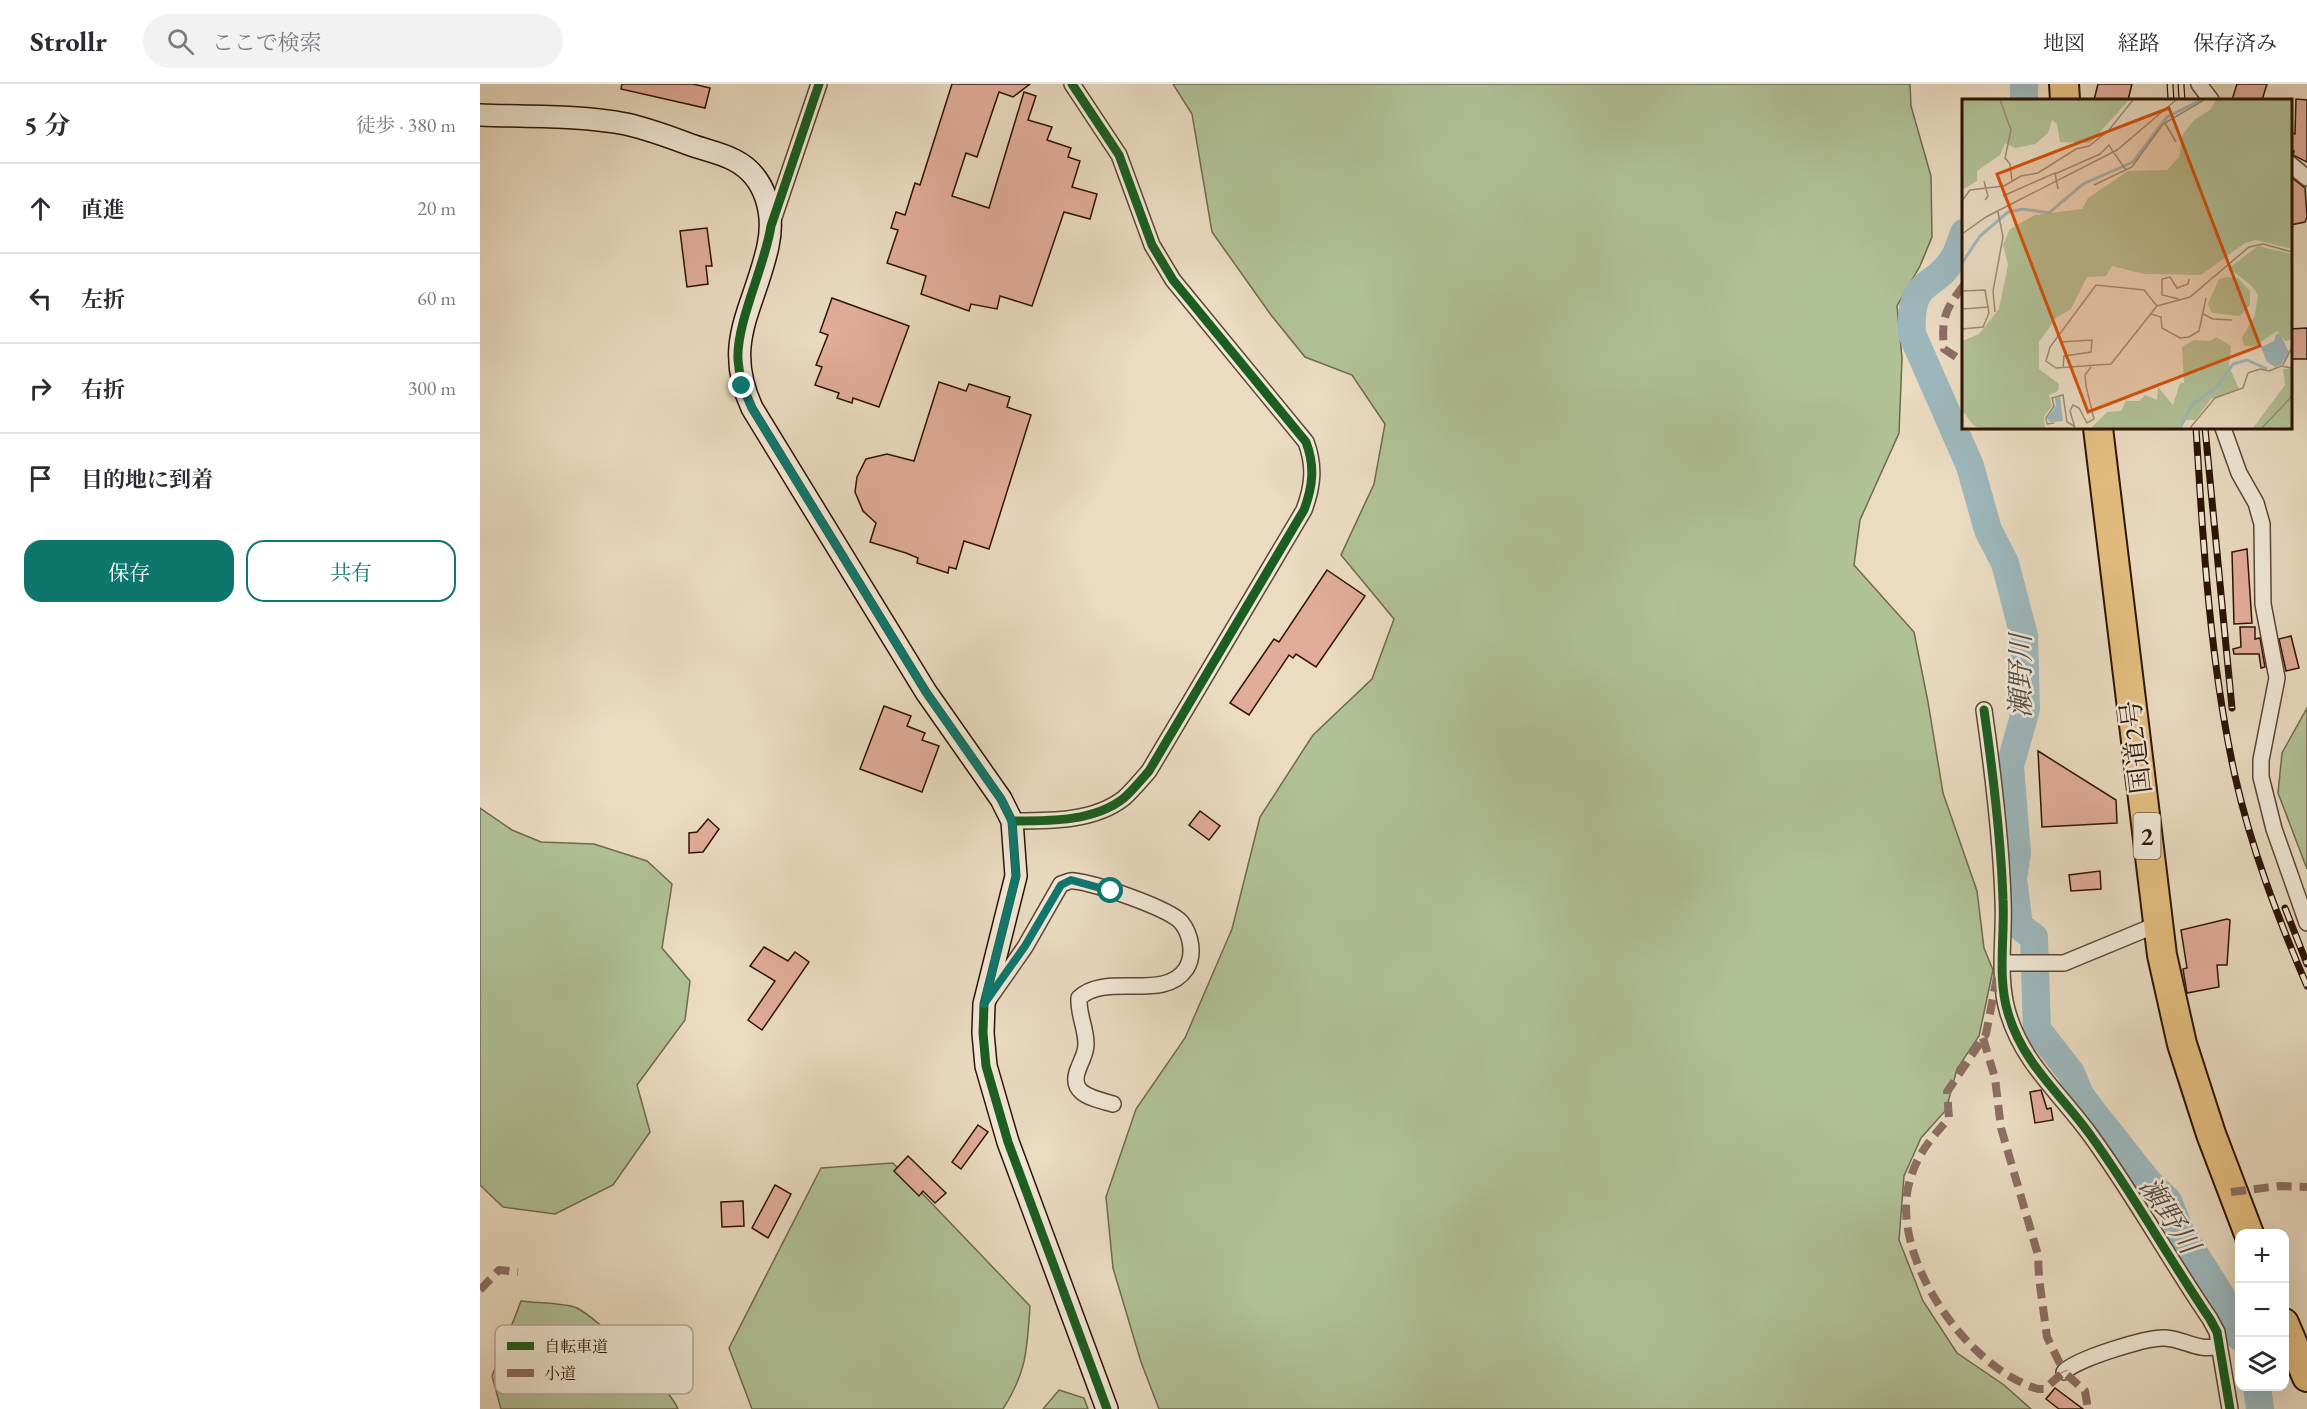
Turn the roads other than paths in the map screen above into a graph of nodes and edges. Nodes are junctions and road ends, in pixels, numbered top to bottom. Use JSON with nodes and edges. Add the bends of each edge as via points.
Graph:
{"nodes":[{"id":1,"x":819,"y":84,"type":"edge"},
{"id":2,"x":1072,"y":84,"type":"edge"},
{"id":3,"x":2064,"y":84,"type":"edge"},
{"id":4,"x":2199,"y":84,"type":"edge"},
{"id":5,"x":2213,"y":84,"type":"edge"},
{"id":6,"x":2065,"y":99,"type":"edge"},
{"id":7,"x":2209,"y":99,"type":"edge"},
{"id":8,"x":2210,"y":99,"type":"edge"},
{"id":9,"x":480,"y":115,"type":"edge"},
{"id":10,"x":2292,"y":166,"type":"edge"},
{"id":11,"x":2307,"y":178,"type":"edge"},
{"id":12,"x":771,"y":226,"type":"junction"},
{"id":13,"x":2098,"y":429,"type":"edge"},
{"id":14,"x":2223,"y":429,"type":"edge"},
{"id":15,"x":1984,"y":710,"type":"dead end"},
{"id":16,"x":1012,"y":821,"type":"junction"},
{"id":17,"x":2307,"y":923,"type":"edge"},
{"id":18,"x":2157,"y":926,"type":"junction"},
{"id":19,"x":2006,"y":963,"type":"dead end"},
{"id":20,"x":984,"y":1004,"type":"junction"},
{"id":21,"x":1113,"y":1104,"type":"dead end"},
{"id":22,"x":2247,"y":1229,"type":"edge"},
{"id":23,"x":2289,"y":1335,"type":"edge"},
{"id":24,"x":2219,"y":1346,"type":"junction"},
{"id":25,"x":2064,"y":1372,"type":"dead end"},
{"id":26,"x":2307,"y":1377,"type":"edge"},
{"id":27,"x":1107,"y":1409,"type":"edge"},
{"id":28,"x":2230,"y":1409,"type":"edge"}],
"edges":[{"from":1,"to":12,"type":"street"},
{"from":2,"to":16,"type":"street","via":[[1119,155],[1152,245],[1173,280],[1306,442],[1313,461],[1311,493],[1149,771],[1124,798],[1106,809],[1048,821]]},
{"from":3,"to":6,"type":"highway"},
{"from":4,"to":7,"type":"street"},
{"from":5,"to":8,"type":"street"},
{"from":9,"to":12,"type":"street","via":[[626,124],[735,160],[763,189]]},
{"from":10,"to":11,"type":"street"},
{"from":12,"to":16,"type":"street","via":[[741,334],[738,359],[742,386],[926,692],[1001,799]]},
{"from":13,"to":18,"type":"highway","name":"国道2号","number":"2"},
{"from":14,"to":17,"type":"street","via":[[2262,524],[2263,604],[2277,678],[2261,777],[2274,829]]},
{"from":15,"to":24,"type":"street","via":[[2000,843],[2004,985],[2013,1029],[2028,1060],[2090,1134],[2135,1200],[2210,1319]]},
{"from":16,"to":20,"type":"street","via":[[1016,876]]},
{"from":18,"to":19,"type":"street","via":[[2064,963]]},
{"from":18,"to":22,"type":"highway","name":"国道2号","number":"2","via":[[2182,1044]]},
{"from":20,"to":21,"type":"street","via":[[1061,885],[1071,880],[1111,891],[1180,921],[1190,934],[1190,953],[1186,969],[1170,982],[1100,986],[1079,998],[1078,1012],[1086,1044],[1076,1086],[1082,1094]]},
{"from":20,"to":27,"type":"street","via":[[982,1033],[987,1066],[1008,1142]]},
{"from":23,"to":26,"type":"highway"},
{"from":24,"to":25,"type":"street","via":[[2203,1349],[2153,1338],[2077,1361]]},
{"from":24,"to":28,"type":"street"}]}
